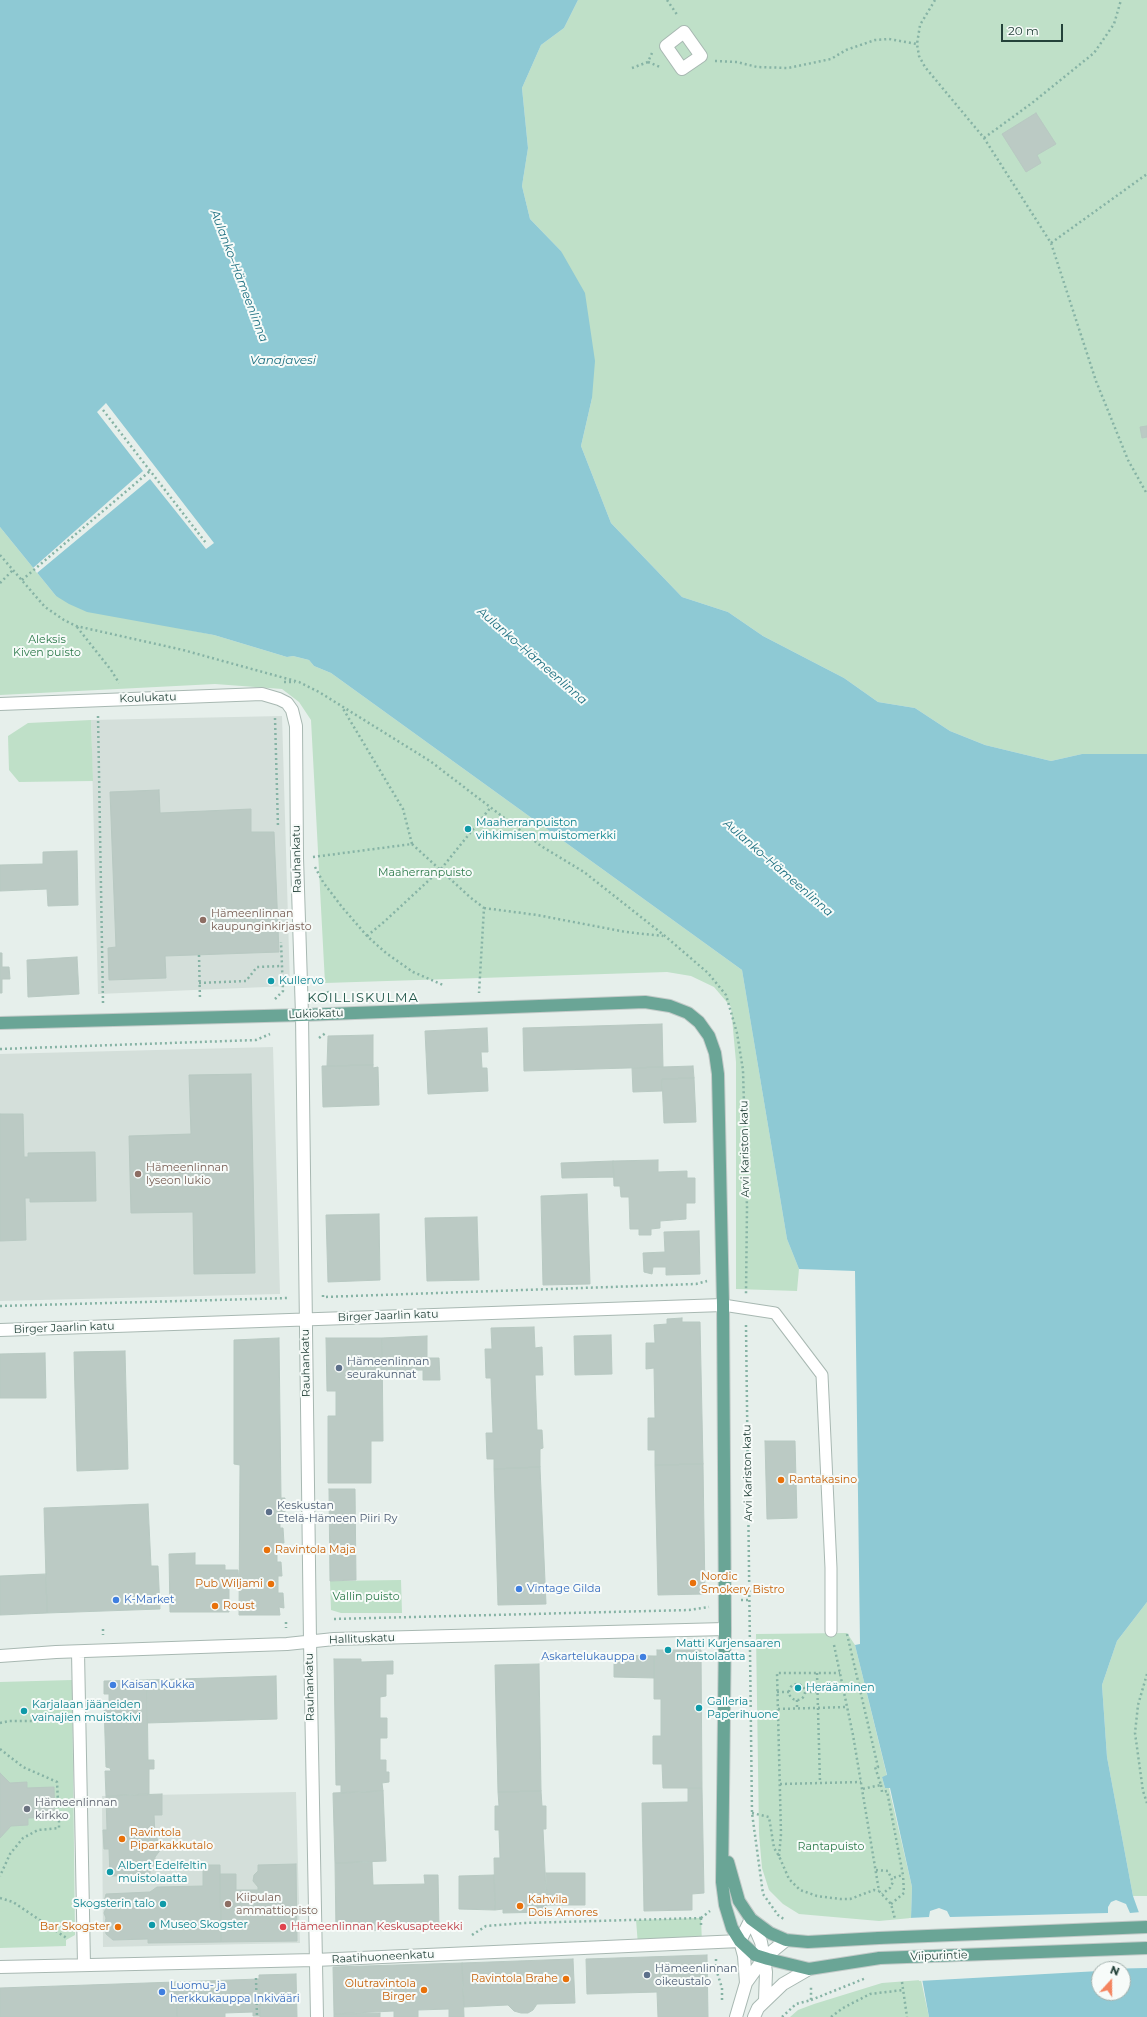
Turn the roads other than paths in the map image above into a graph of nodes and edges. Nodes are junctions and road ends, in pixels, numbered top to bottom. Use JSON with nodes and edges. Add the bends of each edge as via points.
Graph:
{"nodes":[{"id":1,"x":0,"y":704,"type":"edge"},
{"id":2,"x":292,"y":710,"type":"joint"},
{"id":3,"x":302,"y":1015,"type":"junction"},
{"id":4,"x":0,"y":1023,"type":"edge"},
{"id":5,"x":723,"y":1305,"type":"junction"},
{"id":6,"x":306,"y":1318,"type":"junction"},
{"id":7,"x":0,"y":1330,"type":"edge"},
{"id":8,"x":724,"y":1629,"type":"junction"},
{"id":9,"x":831,"y":1631,"type":"road end"},
{"id":10,"x":310,"y":1641,"type":"junction"},
{"id":11,"x":78,"y":1652,"type":"junction"},
{"id":12,"x":0,"y":1656,"type":"edge"},
{"id":13,"x":724,"y":1843,"type":"junction"},
{"id":14,"x":751,"y":1919,"type":"junction"},
{"id":15,"x":1147,"y":1927,"type":"edge"},
{"id":16,"x":786,"y":1940,"type":"junction"},
{"id":17,"x":740,"y":1941,"type":"junction"},
{"id":18,"x":1147,"y":1948,"type":"edge"},
{"id":19,"x":764,"y":1958,"type":"junction"},
{"id":20,"x":315,"y":1960,"type":"junction"},
{"id":21,"x":84,"y":1965,"type":"junction"},
{"id":22,"x":0,"y":1967,"type":"edge"},
{"id":23,"x":809,"y":1969,"type":"junction"},
{"id":24,"x":746,"y":1983,"type":"junction"},
{"id":25,"x":765,"y":2001,"type":"junction"},
{"id":26,"x":317,"y":2017,"type":"edge"},
{"id":27,"x":736,"y":2017,"type":"edge"},
{"id":28,"x":754,"y":2017,"type":"edge"}],
"edges":[{"from":1,"to":2,"type":"street","name":"Koulukatu","via":[[262,694],[280,699]]},
{"from":2,"to":3,"type":"street","name":"Rauhankatu","via":[[296,726]]},
{"from":3,"to":4,"type":"main road","name":"Lukiokatu"},
{"from":3,"to":5,"type":"main road","name":"Lukiokatu","via":[[645,1002],[670,1006],[688,1013],[699,1022],[709,1036],[718,1074]]},
{"from":3,"to":6,"type":"street","name":"Rauhankatu"},
{"from":5,"to":6,"type":"street","name":"Birger Jaarlin katu"},
{"from":5,"to":8,"type":"main road"},
{"from":5,"to":9,"type":"lane","name":"Birger Jaarlin katu","via":[[775,1313],[822,1375],[831,1568]]},
{"from":6,"to":7,"type":"street","name":"Birger Jaarlin katu"},
{"from":6,"to":10,"type":"street","name":"Rauhankatu"},
{"from":8,"to":10,"type":"street","name":"Hallituskatu"},
{"from":8,"to":13,"type":"main road"},
{"from":10,"to":11,"type":"street","name":"Hallituskatu"},
{"from":10,"to":20,"type":"street","name":"Rauhankatu"},
{"from":11,"to":12,"type":"street","name":"Hallituskatu"},
{"from":11,"to":21,"type":"street"},
{"from":13,"to":14,"type":"main road","via":[[739,1901]]},
{"from":13,"to":17,"type":"main road","via":[[724,1905],[732,1928]]},
{"from":14,"to":16,"type":"main road","via":[[770,1933]]},
{"from":14,"to":17,"type":"street"},
{"from":14,"to":19,"type":"street"},
{"from":15,"to":16,"type":"main road","name":"Viipurintie","bridge":true,"via":[[808,1942]]},
{"from":16,"to":19,"type":"street"},
{"from":17,"to":19,"type":"main road","name":"Viipurintie","via":[[755,1955]]},
{"from":17,"to":20,"type":"street","name":"Raatihuoneenkatu"},
{"from":17,"to":24,"type":"street"},
{"from":18,"to":23,"type":"main road","name":"Viipurintie","bridge":true,"via":[[880,1958]]},
{"from":19,"to":23,"type":"main road","name":"Viipurintie"},
{"from":19,"to":24,"type":"street"},
{"from":19,"to":25,"type":"street"},
{"from":20,"to":21,"type":"street","name":"Raatihuoneenkatu"},
{"from":20,"to":26,"type":"street","name":"Rauhankatu"},
{"from":21,"to":22,"type":"street","name":"Raatihuoneenkatu"},
{"from":23,"to":25,"type":"street","via":[[783,1984]]},
{"from":24,"to":27,"type":"street"},
{"from":25,"to":28,"type":"street"}]}
